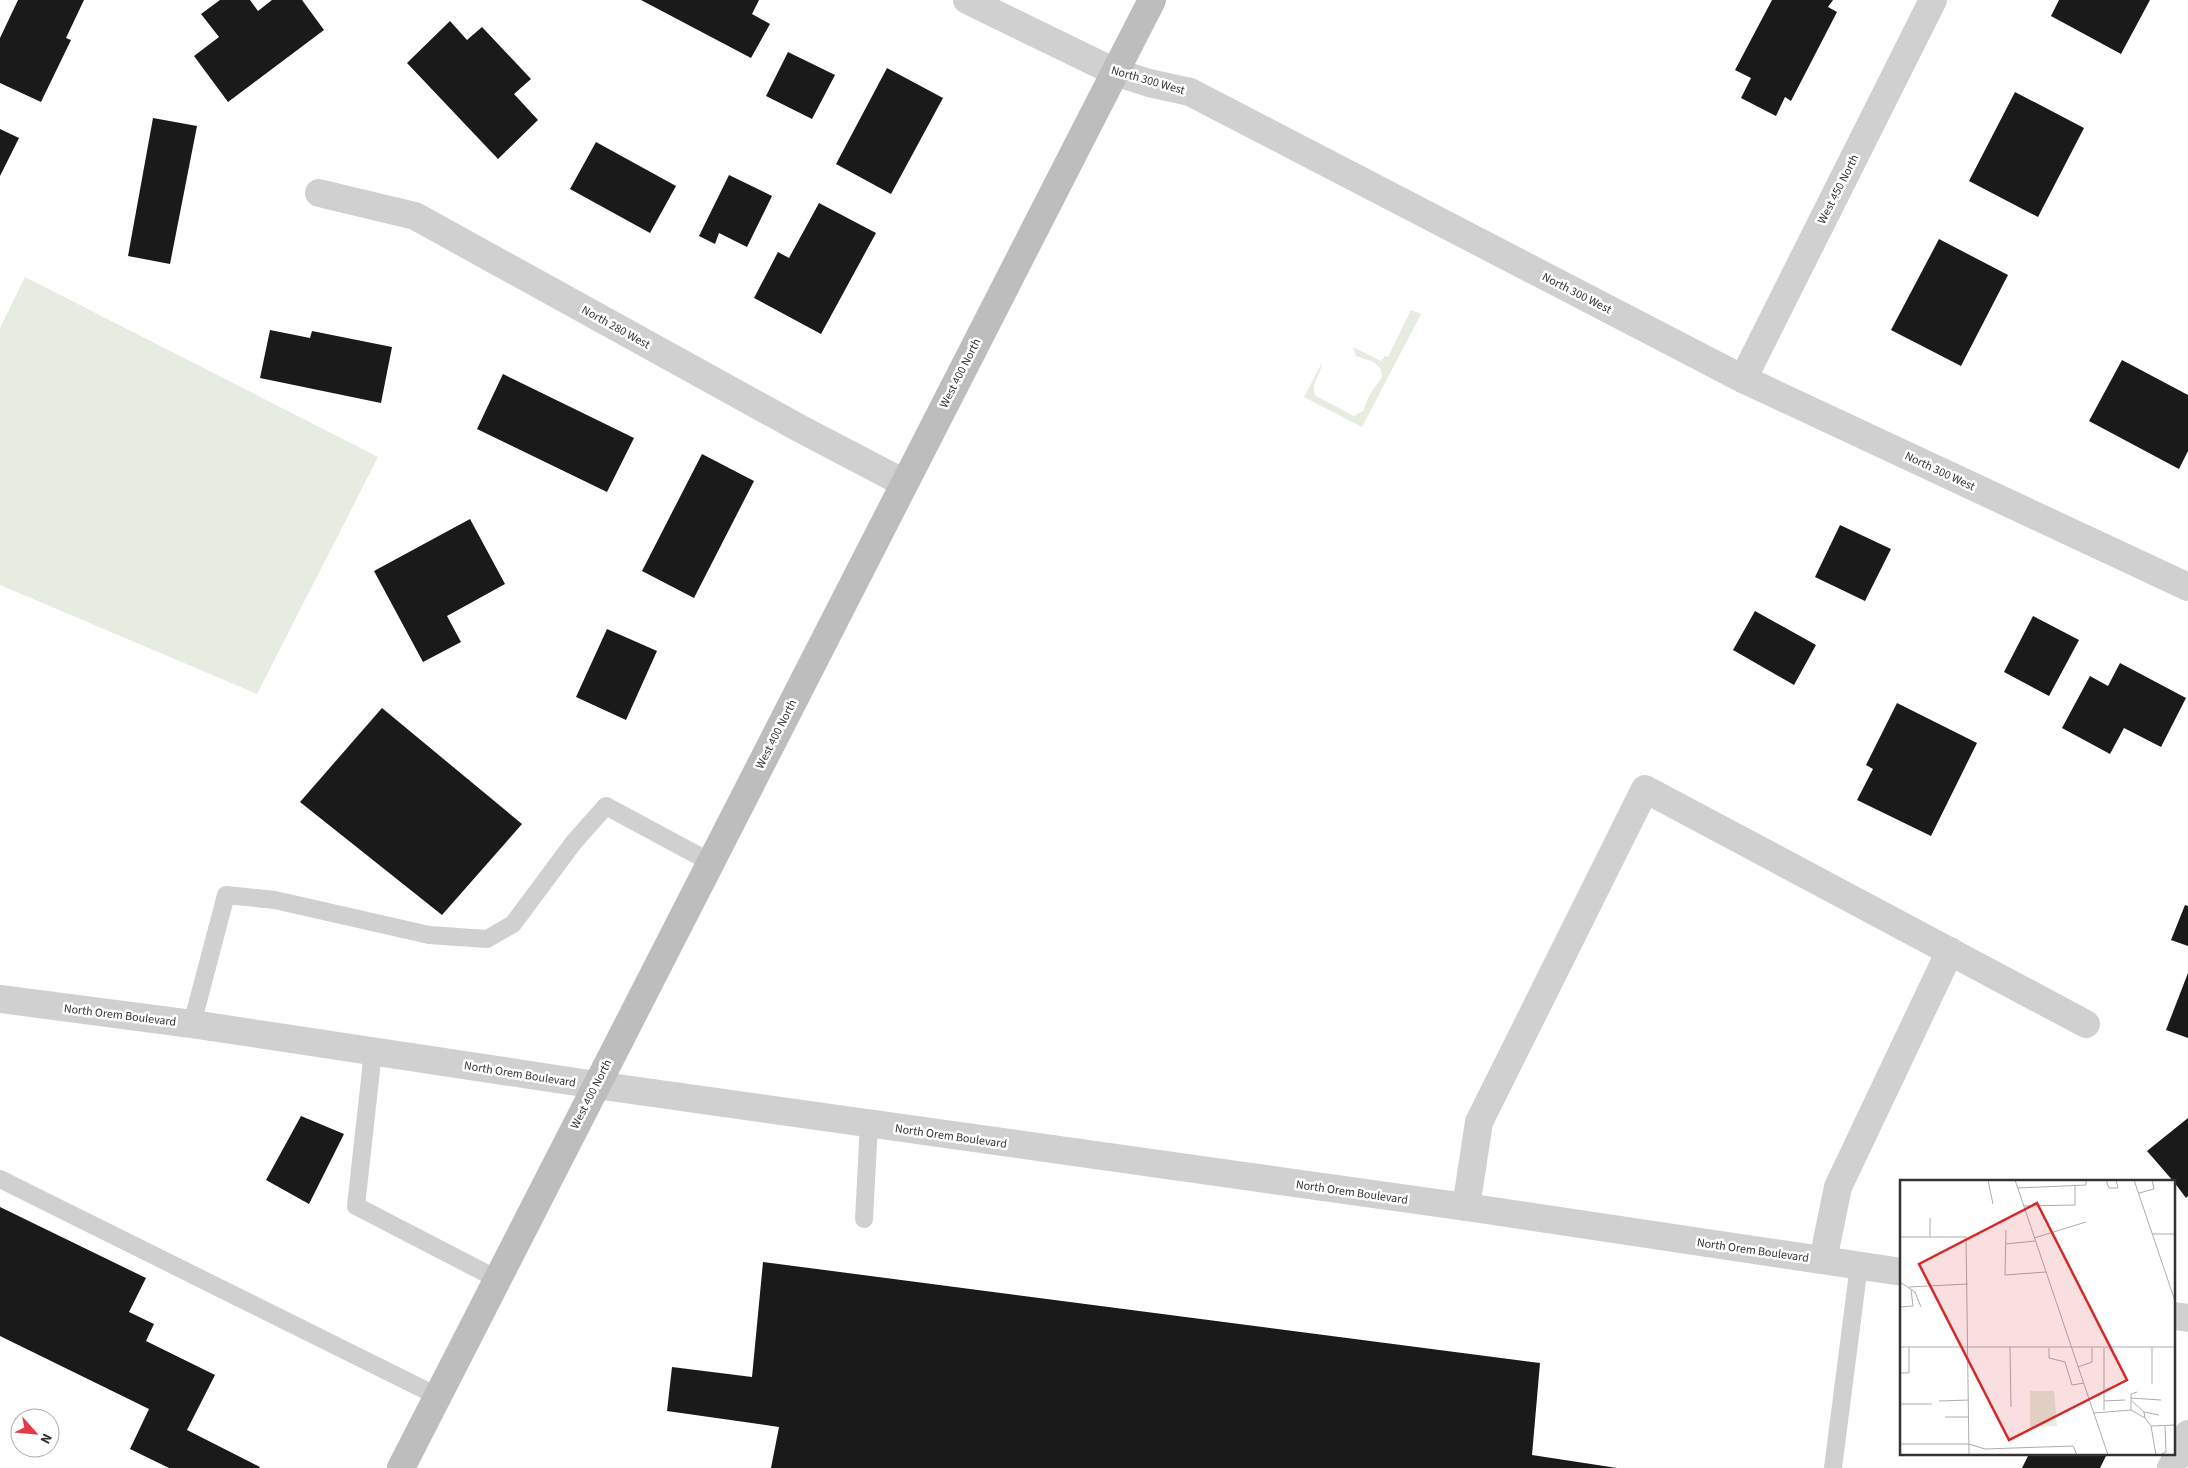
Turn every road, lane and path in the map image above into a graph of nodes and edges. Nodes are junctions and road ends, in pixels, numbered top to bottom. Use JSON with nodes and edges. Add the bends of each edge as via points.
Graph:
{"nodes":[{"id":1,"x":967,"y":0,"type":"edge"},
{"id":2,"x":1152,"y":0,"type":"edge"},
{"id":3,"x":1933,"y":0,"type":"edge"},
{"id":4,"x":1115,"y":72,"type":"junction"},
{"id":5,"x":319,"y":193,"type":"dead end"},
{"id":6,"x":1743,"y":379,"type":"junction"},
{"id":7,"x":904,"y":483,"type":"junction"},
{"id":8,"x":2188,"y":586,"type":"edge"},
{"id":9,"x":710,"y":862,"type":"junction"},
{"id":10,"x":1950,"y":951,"type":"junction"},
{"id":11,"x":0,"y":999,"type":"edge"},
{"id":12,"x":192,"y":1024,"type":"junction"},
{"id":13,"x":2086,"y":1024,"type":"dead end"},
{"id":14,"x":372,"y":1052,"type":"junction"},
{"id":15,"x":596,"y":1085,"type":"junction"},
{"id":16,"x":869,"y":1124,"type":"junction"},
{"id":17,"x":0,"y":1178,"type":"edge"},
{"id":18,"x":1466,"y":1207,"type":"junction"},
{"id":19,"x":864,"y":1219,"type":"dead end"},
{"id":20,"x":1823,"y":1260,"type":"junction"},
{"id":21,"x":1859,"y":1265,"type":"junction"},
{"id":22,"x":1900,"y":1272,"type":"edge"},
{"id":23,"x":497,"y":1278,"type":"junction"},
{"id":24,"x":437,"y":1396,"type":"junction"},
{"id":25,"x":2188,"y":1434,"type":"edge"},
{"id":26,"x":401,"y":1468,"type":"edge"},
{"id":27,"x":1834,"y":1468,"type":"edge"},
{"id":28,"x":2170,"y":1468,"type":"edge"}],
"edges":[{"from":1,"to":4,"type":"street","name":"North 300 West"},
{"from":2,"to":4,"type":"main road","name":"West 400 North"},
{"from":3,"to":6,"type":"street","name":"West 450 North"},
{"from":4,"to":6,"type":"street","name":"North 300 West","via":[[1190,92]]},
{"from":4,"to":7,"type":"main road","name":"West 400 North"},
{"from":5,"to":7,"type":"street","name":"North 280 West","via":[[415,216]]},
{"from":6,"to":8,"type":"street","name":"North 300 West"},
{"from":7,"to":9,"type":"main road","name":"West 400 North"},
{"from":9,"to":12,"type":"lane","via":[[606,806],[574,842],[513,924],[487,939],[429,934],[274,900],[226,895]]},
{"from":9,"to":15,"type":"main road","name":"West 400 North"},
{"from":10,"to":13,"type":"street"},
{"from":10,"to":18,"type":"street","via":[[1645,789],[1479,1122]]},
{"from":10,"to":20,"type":"street","via":[[1838,1187]]},
{"from":11,"to":12,"type":"street","name":"North Orem Boulevard"},
{"from":12,"to":14,"type":"street","name":"North Orem Boulevard"},
{"from":14,"to":15,"type":"street","name":"North Orem Boulevard"},
{"from":14,"to":23,"type":"lane","via":[[356,1206]]},
{"from":15,"to":16,"type":"street","name":"North Orem Boulevard"},
{"from":15,"to":23,"type":"main road","name":"West 400 North"},
{"from":16,"to":18,"type":"street","name":"North Orem Boulevard"},
{"from":16,"to":19,"type":"lane"},
{"from":17,"to":24,"type":"lane"},
{"from":18,"to":20,"type":"street","name":"North Orem Boulevard"},
{"from":20,"to":21,"type":"street","name":"North Orem Boulevard"},
{"from":21,"to":22,"type":"street","name":"North Orem Boulevard"},
{"from":21,"to":27,"type":"lane"},
{"from":23,"to":24,"type":"main road","name":"West 400 North"},
{"from":24,"to":26,"type":"main road","name":"West 400 North"},
{"from":25,"to":28,"type":"street"}]}
